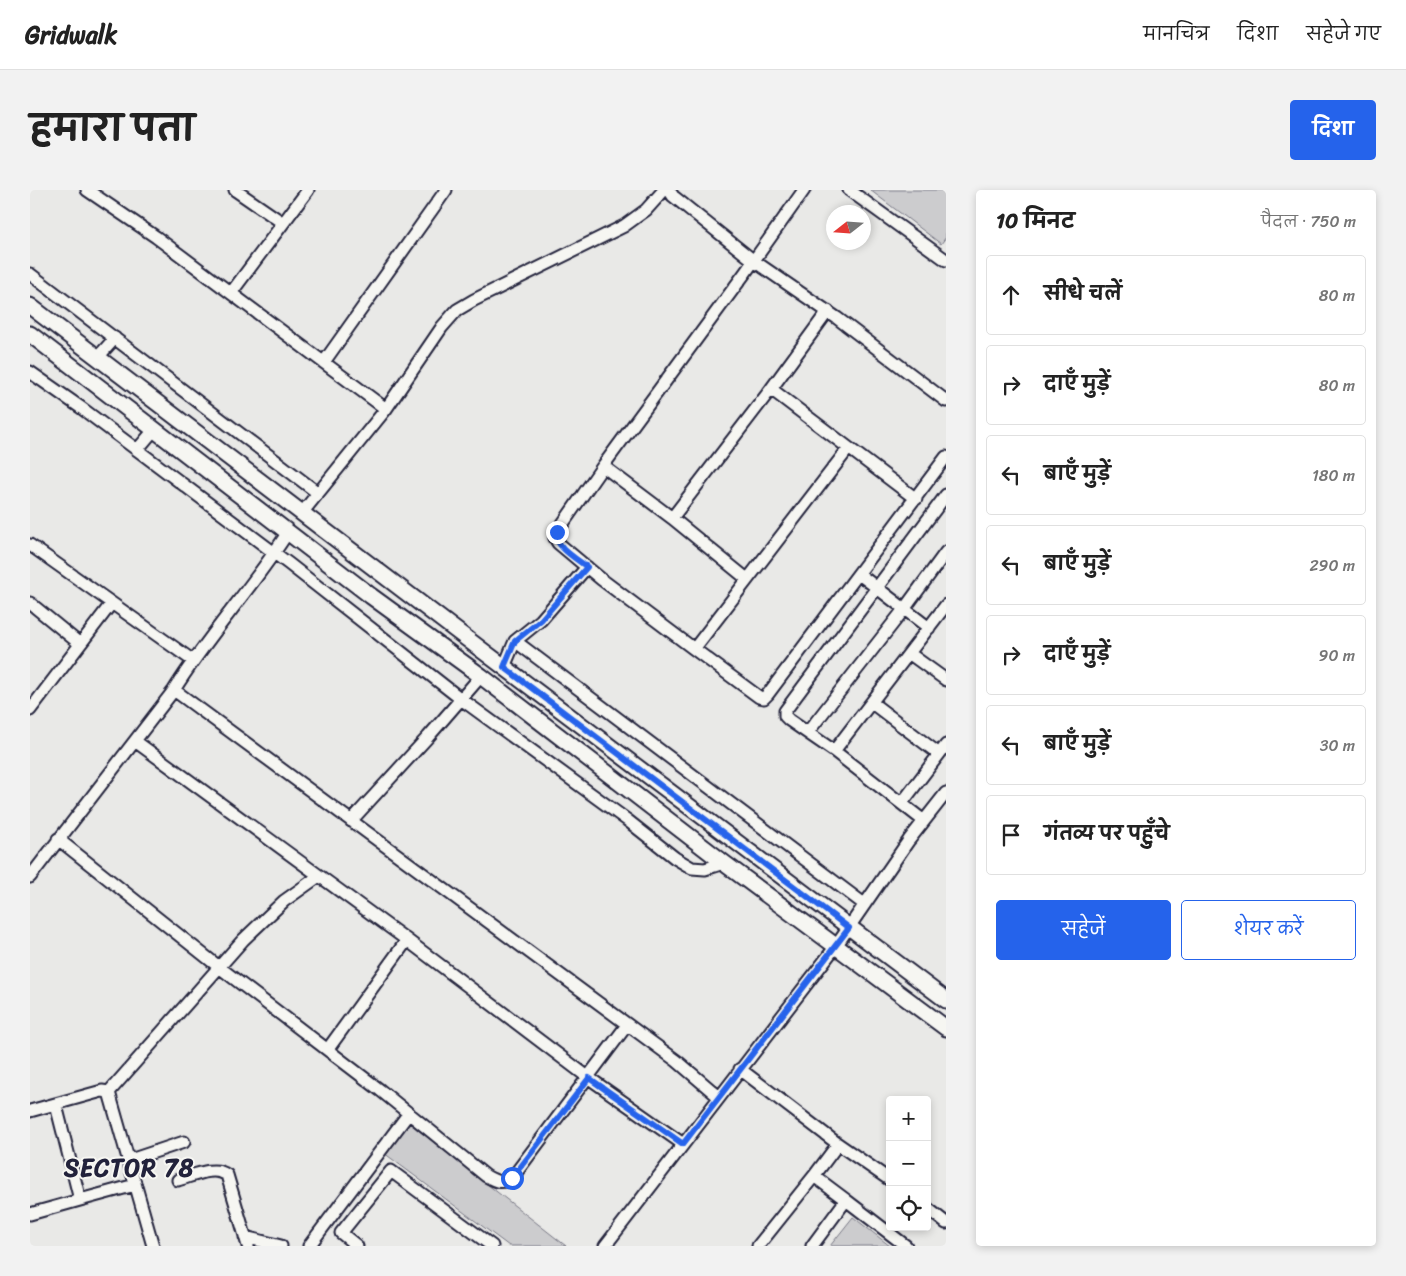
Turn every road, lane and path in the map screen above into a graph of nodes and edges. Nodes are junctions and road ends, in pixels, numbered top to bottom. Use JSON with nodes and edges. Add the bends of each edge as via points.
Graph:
{"nodes":[{"id":1,"x":87,"y":190,"type":"edge"},
{"id":2,"x":235,"y":190,"type":"edge"},
{"id":3,"x":308,"y":190,"type":"edge"},
{"id":4,"x":446,"y":190,"type":"edge"},
{"id":5,"x":664,"y":190,"type":"edge"},
{"id":6,"x":669,"y":190,"type":"edge"},
{"id":7,"x":804,"y":190,"type":"edge"},
{"id":8,"x":849,"y":190,"type":"edge"},
{"id":9,"x":283,"y":224,"type":"junction"},
{"id":10,"x":945,"y":258,"type":"edge"},
{"id":11,"x":754,"y":261,"type":"junction"},
{"id":12,"x":30,"y":274,"type":"edge"},
{"id":13,"x":231,"y":293,"type":"junction"},
{"id":14,"x":30,"y":306,"type":"edge"},
{"id":15,"x":828,"y":311,"type":"junction"},
{"id":16,"x":30,"y":334,"type":"edge"},
{"id":17,"x":116,"y":338,"type":"junction"},
{"id":18,"x":98,"y":357,"type":"junction"},
{"id":19,"x":324,"y":362,"type":"junction"},
{"id":20,"x":30,"y":372,"type":"edge"},
{"id":21,"x":771,"y":389,"type":"junction"},
{"id":22,"x":946,"y":401,"type":"edge"},
{"id":23,"x":386,"y":409,"type":"junction"},
{"id":24,"x":167,"y":410,"type":"junction"},
{"id":25,"x":154,"y":430,"type":"junction"},
{"id":26,"x":848,"y":449,"type":"junction"},
{"id":27,"x":137,"y":450,"type":"junction"},
{"id":28,"x":946,"y":457,"type":"edge"},
{"id":29,"x":604,"y":466,"type":"junction"},
{"id":30,"x":318,"y":493,"type":"junction"},
{"id":31,"x":946,"y":494,"type":"edge"},
{"id":32,"x":916,"y":498,"type":"junction"},
{"id":33,"x":302,"y":513,"type":"junction"},
{"id":34,"x":672,"y":518,"type":"junction"},
{"id":35,"x":288,"y":532,"type":"junction"},
{"id":36,"x":30,"y":545,"type":"edge"},
{"id":37,"x":946,"y":552,"type":"edge"},
{"id":38,"x":274,"y":554,"type":"junction"},
{"id":39,"x":587,"y":567,"type":"junction"},
{"id":40,"x":859,"y":574,"type":"junction"},
{"id":41,"x":747,"y":579,"type":"junction"},
{"id":42,"x":876,"y":587,"type":"junction"},
{"id":43,"x":30,"y":603,"type":"edge"},
{"id":44,"x":111,"y":604,"type":"junction"},
{"id":45,"x":946,"y":606,"type":"edge"},
{"id":46,"x":904,"y":608,"type":"junction"},
{"id":47,"x":929,"y":628,"type":"junction"},
{"id":48,"x":515,"y":641,"type":"junction"},
{"id":49,"x":80,"y":644,"type":"junction"},
{"id":50,"x":694,"y":649,"type":"junction"},
{"id":51,"x":910,"y":654,"type":"junction"},
{"id":52,"x":192,"y":660,"type":"junction"},
{"id":53,"x":504,"y":667,"type":"junction"},
{"id":54,"x":481,"y":676,"type":"junction"},
{"id":55,"x":946,"y":680,"type":"edge"},
{"id":56,"x":174,"y":690,"type":"junction"},
{"id":57,"x":461,"y":699,"type":"junction"},
{"id":58,"x":32,"y":702,"type":"edge"},
{"id":59,"x":872,"y":703,"type":"junction"},
{"id":60,"x":808,"y":732,"type":"junction"},
{"id":61,"x":134,"y":741,"type":"junction"},
{"id":62,"x":943,"y":749,"type":"edge"},
{"id":63,"x":834,"y":751,"type":"junction"},
{"id":64,"x":946,"y":793,"type":"edge"},
{"id":65,"x":902,"y":803,"type":"junction"},
{"id":66,"x":351,"y":821,"type":"junction"},
{"id":67,"x":924,"y":821,"type":"junction"},
{"id":68,"x":58,"y":839,"type":"junction"},
{"id":69,"x":724,"y":863,"type":"junction"},
{"id":70,"x":30,"y":876,"type":"edge"},
{"id":71,"x":319,"y":876,"type":"junction"},
{"id":72,"x":864,"y":904,"type":"junction"},
{"id":73,"x":849,"y":928,"type":"junction"},
{"id":74,"x":407,"y":940,"type":"junction"},
{"id":75,"x":836,"y":946,"type":"junction"},
{"id":76,"x":219,"y":967,"type":"junction"},
{"id":77,"x":946,"y":1000,"type":"edge"},
{"id":78,"x":627,"y":1025,"type":"junction"},
{"id":79,"x":946,"y":1028,"type":"edge"},
{"id":80,"x":328,"y":1049,"type":"junction"},
{"id":81,"x":740,"y":1069,"type":"junction"},
{"id":82,"x":589,"y":1078,"type":"junction"},
{"id":83,"x":109,"y":1092,"type":"junction"},
{"id":84,"x":719,"y":1097,"type":"junction"},
{"id":85,"x":56,"y":1105,"type":"junction"},
{"id":86,"x":30,"y":1111,"type":"edge"},
{"id":87,"x":409,"y":1113,"type":"junction"},
{"id":88,"x":184,"y":1142,"type":"dead end"},
{"id":89,"x":683,"y":1144,"type":"junction"},
{"id":90,"x":838,"y":1144,"type":"junction"},
{"id":91,"x":128,"y":1160,"type":"junction"},
{"id":92,"x":814,"y":1176,"type":"junction"},
{"id":93,"x":886,"y":1177,"type":"edge"},
{"id":94,"x":178,"y":1180,"type":"dead end"},
{"id":95,"x":135,"y":1185,"type":"junction"},
{"id":96,"x":80,"y":1200,"type":"junction"},
{"id":97,"x":846,"y":1200,"type":"junction"},
{"id":98,"x":931,"y":1211,"type":"edge"},
{"id":99,"x":30,"y":1214,"type":"edge"},
{"id":100,"x":946,"y":1223,"type":"edge"},
{"id":101,"x":247,"y":1241,"type":"edge"},
{"id":102,"x":153,"y":1246,"type":"edge"},
{"id":103,"x":281,"y":1246,"type":"edge"},
{"id":104,"x":309,"y":1246,"type":"edge"},
{"id":105,"x":358,"y":1246,"type":"edge"},
{"id":106,"x":492,"y":1246,"type":"edge"},
{"id":107,"x":605,"y":1246,"type":"edge"},
{"id":108,"x":758,"y":1246,"type":"edge"},
{"id":109,"x":812,"y":1246,"type":"edge"},
{"id":110,"x":906,"y":1246,"type":"edge"}],
"edges":[{"from":1,"to":13,"type":"street"},
{"from":2,"to":9,"type":"street"},
{"from":3,"to":9,"type":"street"},
{"from":4,"to":19,"type":"street"},
{"from":5,"to":23,"type":"street","via":[[646,210],[624,226],[457,310]]},
{"from":6,"to":11,"type":"street","via":[[672,196]]},
{"from":7,"to":11,"type":"street"},
{"from":8,"to":10,"type":"street"},
{"from":9,"to":13,"type":"street"},
{"from":11,"to":15,"type":"street"},
{"from":11,"to":29,"type":"street"},
{"from":12,"to":17,"type":"street"},
{"from":13,"to":19,"type":"street"},
{"from":14,"to":18,"type":"main road"},
{"from":15,"to":21,"type":"street"},
{"from":15,"to":22,"type":"street"},
{"from":16,"to":25,"type":"main road"},
{"from":17,"to":18,"type":"street"},
{"from":17,"to":30,"type":"street"},
{"from":18,"to":24,"type":"main road"},
{"from":19,"to":23,"type":"street"},
{"from":20,"to":27,"type":"street"},
{"from":21,"to":26,"type":"street"},
{"from":21,"to":34,"type":"street"},
{"from":23,"to":30,"type":"street"},
{"from":24,"to":25,"type":"main road"},
{"from":24,"to":33,"type":"main road"},
{"from":25,"to":27,"type":"street"},
{"from":25,"to":35,"type":"main road"},
{"from":26,"to":32,"type":"street"},
{"from":26,"to":41,"type":"street"},
{"from":27,"to":38,"type":"street"},
{"from":28,"to":32,"type":"street"},
{"from":29,"to":34,"type":"street"},
{"from":29,"to":39,"type":"street","via":[[555,538]]},
{"from":30,"to":33,"type":"street"},
{"from":31,"to":42,"type":"street"},
{"from":32,"to":40,"type":"street"},
{"from":33,"to":35,"type":"main road"},
{"from":33,"to":53,"type":"main road"},
{"from":34,"to":41,"type":"street"},
{"from":35,"to":38,"type":"street"},
{"from":35,"to":54,"type":"main road"},
{"from":36,"to":44,"type":"street"},
{"from":37,"to":46,"type":"street"},
{"from":38,"to":52,"type":"street"},
{"from":38,"to":57,"type":"street"},
{"from":39,"to":48,"type":"street","via":[[541,620]]},
{"from":39,"to":50,"type":"street"},
{"from":40,"to":42,"type":"street"},
{"from":40,"to":50,"type":"street","via":[[764,698]]},
{"from":41,"to":50,"type":"street"},
{"from":42,"to":46,"type":"street"},
{"from":42,"to":60,"type":"street","via":[[785,711],[789,720]]},
{"from":43,"to":49,"type":"street"},
{"from":44,"to":49,"type":"street"},
{"from":44,"to":52,"type":"street"},
{"from":45,"to":47,"type":"street"},
{"from":46,"to":47,"type":"street"},
{"from":46,"to":60,"type":"street"},
{"from":47,"to":51,"type":"street"},
{"from":48,"to":53,"type":"street"},
{"from":48,"to":72,"type":"street"},
{"from":49,"to":58,"type":"street"},
{"from":51,"to":55,"type":"street"},
{"from":51,"to":59,"type":"street"},
{"from":52,"to":56,"type":"street"},
{"from":53,"to":73,"type":"main road"},
{"from":54,"to":57,"type":"street"},
{"from":54,"to":69,"type":"main road"},
{"from":56,"to":61,"type":"street"},
{"from":56,"to":66,"type":"street"},
{"from":57,"to":66,"type":"street"},
{"from":57,"to":69,"type":"street","via":[[675,858],[692,868],[705,870]]},
{"from":59,"to":62,"type":"street"},
{"from":59,"to":63,"type":"street"},
{"from":60,"to":63,"type":"street"},
{"from":61,"to":68,"type":"street"},
{"from":61,"to":71,"type":"street"},
{"from":62,"to":65,"type":"street"},
{"from":63,"to":65,"type":"street"},
{"from":64,"to":67,"type":"street"},
{"from":65,"to":67,"type":"street"},
{"from":66,"to":78,"type":"street"},
{"from":67,"to":72,"type":"street"},
{"from":68,"to":70,"type":"street"},
{"from":68,"to":76,"type":"street"},
{"from":69,"to":75,"type":"main road"},
{"from":71,"to":74,"type":"street"},
{"from":71,"to":76,"type":"street","via":[[284,901]]},
{"from":72,"to":73,"type":"street"},
{"from":73,"to":75,"type":"street"},
{"from":73,"to":77,"type":"main road"},
{"from":74,"to":80,"type":"street"},
{"from":74,"to":82,"type":"street"},
{"from":75,"to":79,"type":"main road"},
{"from":75,"to":81,"type":"street"},
{"from":76,"to":80,"type":"street"},
{"from":76,"to":83,"type":"street"},
{"from":78,"to":82,"type":"street"},
{"from":78,"to":84,"type":"street"},
{"from":80,"to":87,"type":"street"},
{"from":81,"to":84,"type":"street"},
{"from":81,"to":90,"type":"street"},
{"from":82,"to":87,"type":"street","via":[[512,1178],[505,1182],[498,1183],[486,1176]]},
{"from":82,"to":89,"type":"street"},
{"from":83,"to":85,"type":"street","via":[[102,1091]]},
{"from":83,"to":91,"type":"street"},
{"from":84,"to":89,"type":"street"},
{"from":85,"to":86,"type":"street"},
{"from":85,"to":96,"type":"street"},
{"from":87,"to":104,"type":"street"},
{"from":88,"to":91,"type":"street"},
{"from":89,"to":107,"type":"street"},
{"from":90,"to":92,"type":"street"},
{"from":90,"to":93,"type":"street"},
{"from":91,"to":95,"type":"street"},
{"from":92,"to":97,"type":"street"},
{"from":92,"to":108,"type":"street"},
{"from":94,"to":101,"type":"street","via":[[215,1170],[227,1176]]},
{"from":95,"to":96,"type":"street"},
{"from":95,"to":102,"type":"street"},
{"from":96,"to":99,"type":"street"},
{"from":97,"to":109,"type":"street"},
{"from":97,"to":110,"type":"street"},
{"from":98,"to":100,"type":"street"},
{"from":101,"to":103,"type":"street"},
{"from":105,"to":106,"type":"street","via":[[341,1233],[391,1171]]}]}
